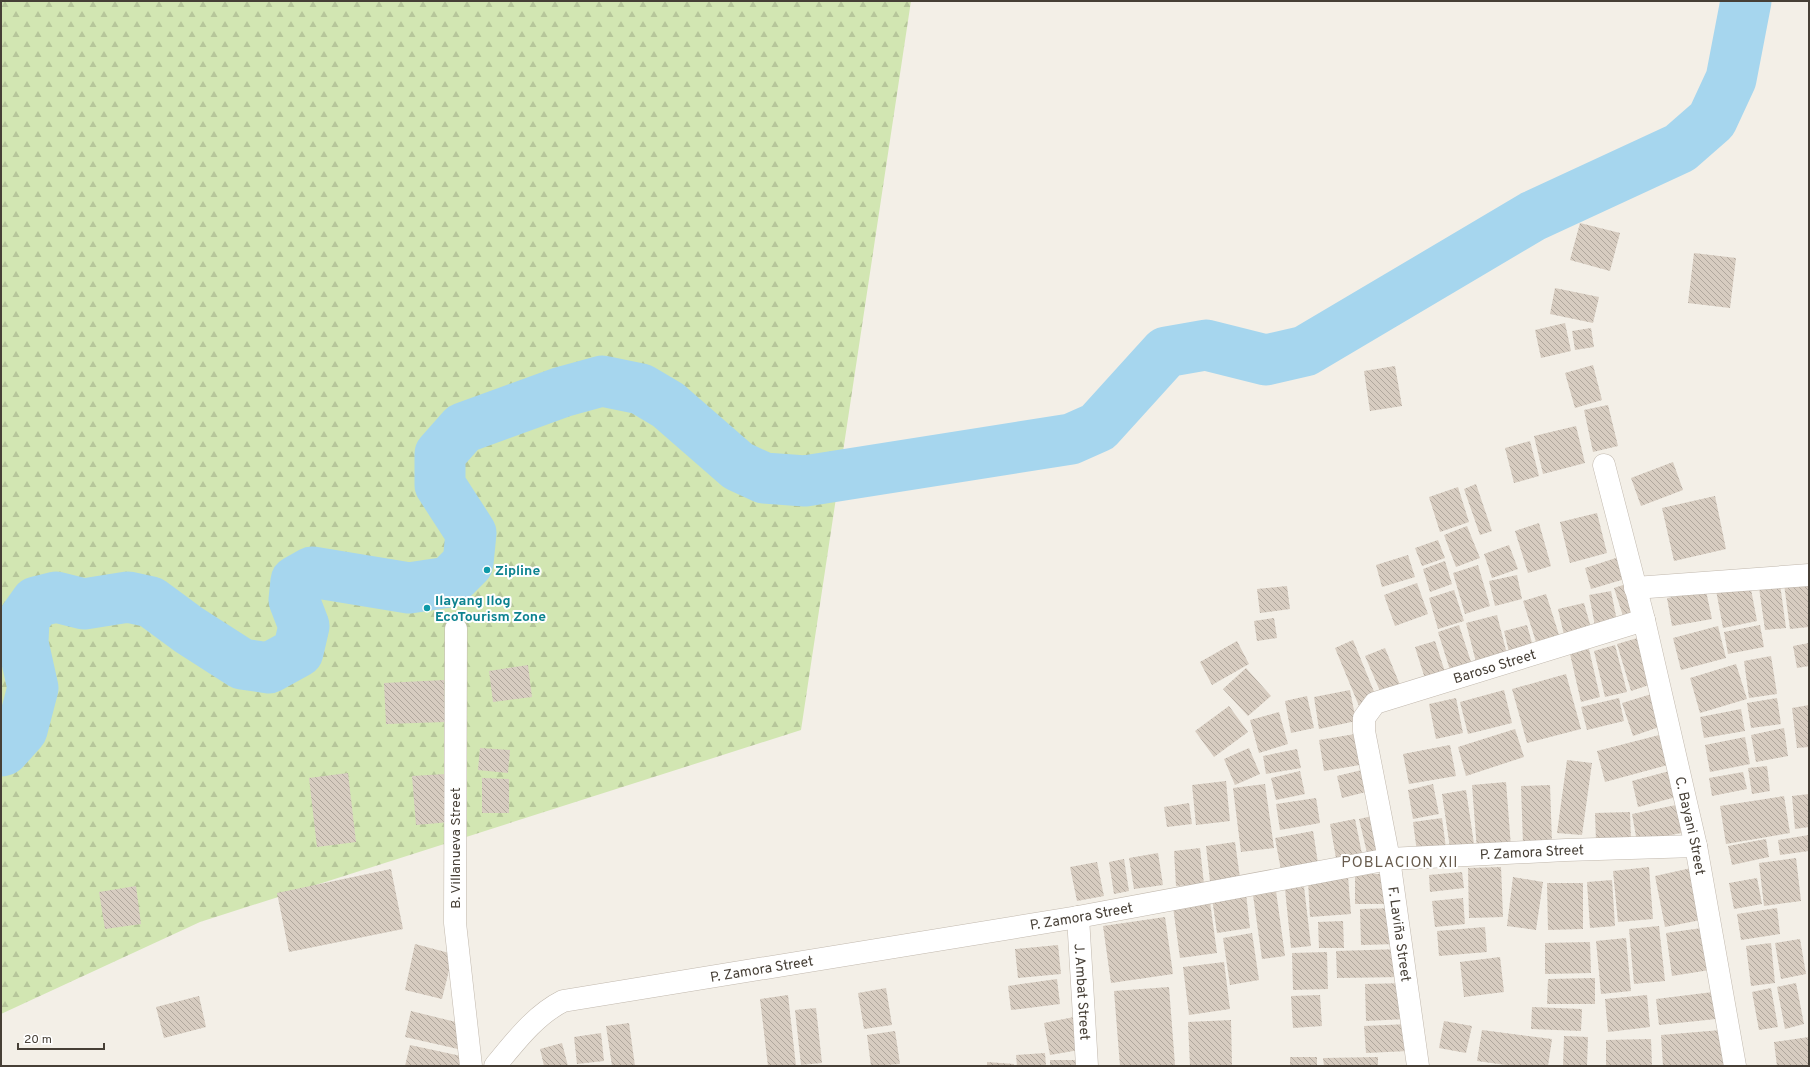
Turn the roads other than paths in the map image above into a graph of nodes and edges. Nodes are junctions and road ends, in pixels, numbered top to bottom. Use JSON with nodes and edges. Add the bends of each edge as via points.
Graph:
{"nodes":[{"id":1,"x":1604,"y":464,"type":"dead end"},
{"id":2,"x":1809,"y":575,"type":"edge"},
{"id":3,"x":1635,"y":588,"type":"junction"},
{"id":4,"x":1644,"y":620,"type":"junction"},
{"id":5,"x":456,"y":630,"type":"dead end"},
{"id":6,"x":1364,"y":731,"type":"joint"},
{"id":7,"x":1696,"y":846,"type":"junction"},
{"id":8,"x":1389,"y":859,"type":"junction"},
{"id":9,"x":1078,"y":917,"type":"junction"},
{"id":10,"x":471,"y":1066,"type":"edge"},
{"id":11,"x":495,"y":1066,"type":"edge"},
{"id":12,"x":1086,"y":1066,"type":"edge"},
{"id":13,"x":1418,"y":1066,"type":"edge"},
{"id":14,"x":1735,"y":1066,"type":"edge"}],
"edges":[{"from":1,"to":3,"type":"street","name":"C. Bayani Street"},
{"from":2,"to":3,"type":"street"},
{"from":3,"to":4,"type":"street","name":"C. Bayani Street"},
{"from":4,"to":6,"type":"street","name":"Baroso Street","via":[[1375,703],[1364,718]]},
{"from":4,"to":7,"type":"street","name":"C. Bayani Street"},
{"from":5,"to":10,"type":"street","name":"B. Villanueva Street","via":[[455,923]]},
{"from":6,"to":8,"type":"street","name":"F. Laviña Street"},
{"from":7,"to":8,"type":"street","name":"P. Zamora Street"},
{"from":7,"to":14,"type":"street","name":"C. Bayani Street"},
{"from":8,"to":9,"type":"street","name":"P. Zamora Street"},
{"from":8,"to":13,"type":"street","name":"F. Laviña Street"},
{"from":9,"to":11,"type":"street","name":"P. Zamora Street","via":[[564,1002],[547,1010],[525,1030]]},
{"from":9,"to":12,"type":"street","name":"J. Ambat Street"}]}
